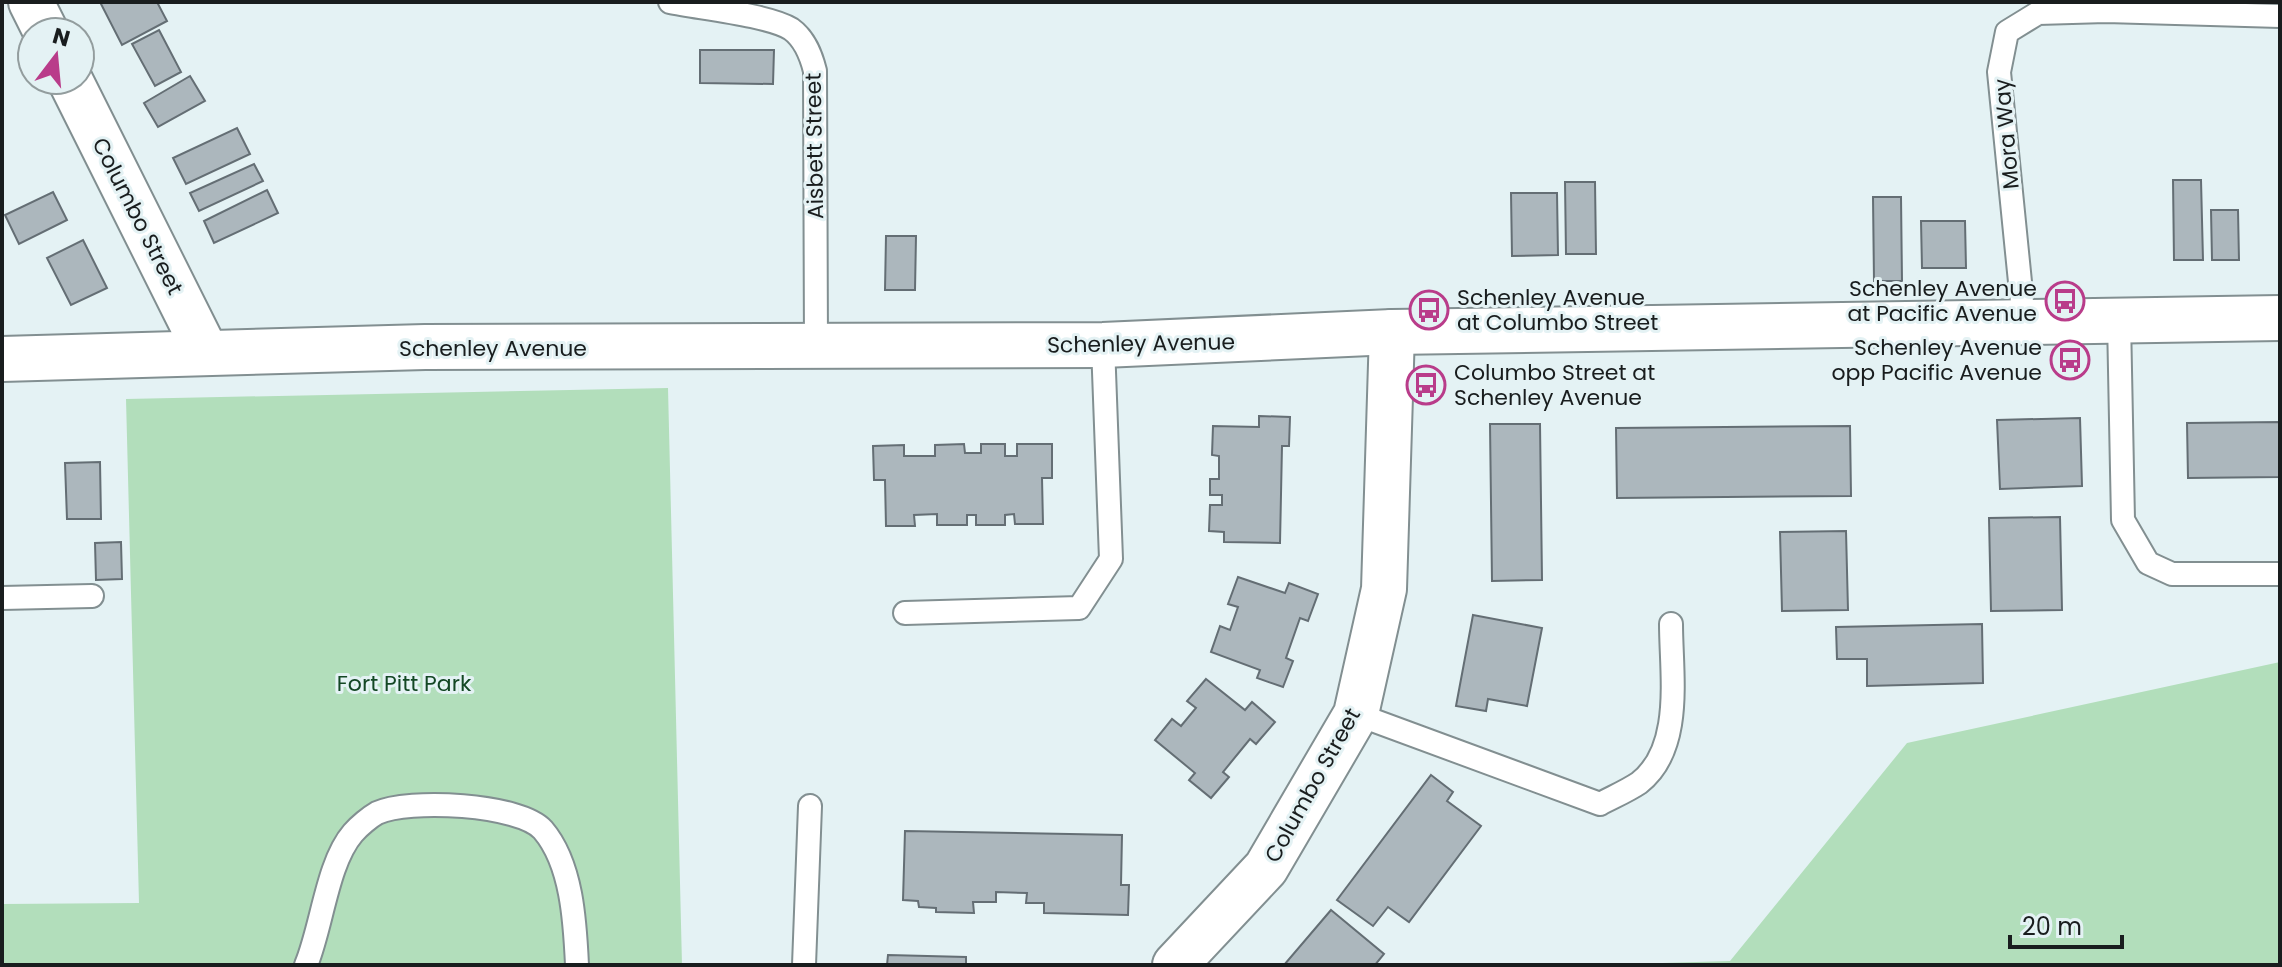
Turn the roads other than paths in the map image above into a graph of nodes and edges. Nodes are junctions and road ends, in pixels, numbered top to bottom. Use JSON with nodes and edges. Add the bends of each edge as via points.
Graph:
{"nodes":[{"id":1,"x":670,"y":2,"type":"edge"},
{"id":2,"x":2280,"y":16,"type":"edge"},
{"id":3,"x":78,"y":96,"type":"edge"},
{"id":4,"x":2280,"y":318,"type":"edge"},
{"id":5,"x":2119,"y":320,"type":"junction"},
{"id":6,"x":2024,"y":322,"type":"junction"},
{"id":7,"x":1392,"y":332,"type":"junction"},
{"id":8,"x":1103,"y":345,"type":"junction"},
{"id":9,"x":816,"y":347,"type":"junction"},
{"id":10,"x":206,"y":352,"type":"junction"},
{"id":11,"x":2,"y":359,"type":"edge"},
{"id":12,"x":2280,"y":574,"type":"edge"},
{"id":13,"x":92,"y":596,"type":"dead end"},
{"id":14,"x":2,"y":598,"type":"edge"},
{"id":15,"x":905,"y":613,"type":"dead end"},
{"id":16,"x":1671,"y":624,"type":"dead end"},
{"id":17,"x":1356,"y":714,"type":"junction"},
{"id":18,"x":810,"y":806,"type":"dead end"},
{"id":19,"x":306,"y":965,"type":"edge"},
{"id":20,"x":577,"y":965,"type":"edge"},
{"id":21,"x":804,"y":965,"type":"edge"},
{"id":22,"x":1175,"y":965,"type":"edge"}],
"edges":[{"from":1,"to":9,"type":"lane","name":"Aisbett Street","via":[[784,26],[809,51],[815,71]]},
{"from":2,"to":6,"type":"lane","name":"Mora Way","via":[[2038,13],[2007,32],[1999,72]]},
{"from":3,"to":10,"type":"street","name":"Columbo Street"},
{"from":4,"to":5,"type":"street","name":"Schenley Avenue"},
{"from":5,"to":6,"type":"street","name":"Schenley Avenue"},
{"from":5,"to":12,"type":"lane","via":[[2123,520],[2148,563],[2172,574]]},
{"from":6,"to":7,"type":"street","name":"Schenley Avenue"},
{"from":7,"to":8,"type":"street","name":"Schenley Avenue"},
{"from":7,"to":17,"type":"street","name":"Columbo Street","via":[[1384,589]]},
{"from":8,"to":9,"type":"street","name":"Schenley Avenue"},
{"from":8,"to":15,"type":"lane","via":[[1111,559],[1079,608]]},
{"from":9,"to":10,"type":"street","name":"Schenley Avenue"},
{"from":10,"to":11,"type":"street","name":"Schenley Avenue"},
{"from":13,"to":14,"type":"lane"},
{"from":16,"to":17,"type":"lane","via":[[1670,727],[1660,757],[1640,782],[1600,804]]},
{"from":17,"to":22,"type":"street","name":"Columbo Street","via":[[1266,868]]},
{"from":18,"to":21,"type":"lane"},
{"from":19,"to":20,"type":"lane","via":[[342,849],[354,831],[378,813],[431,805],[504,809],[542,829],[565,870]]}]}
